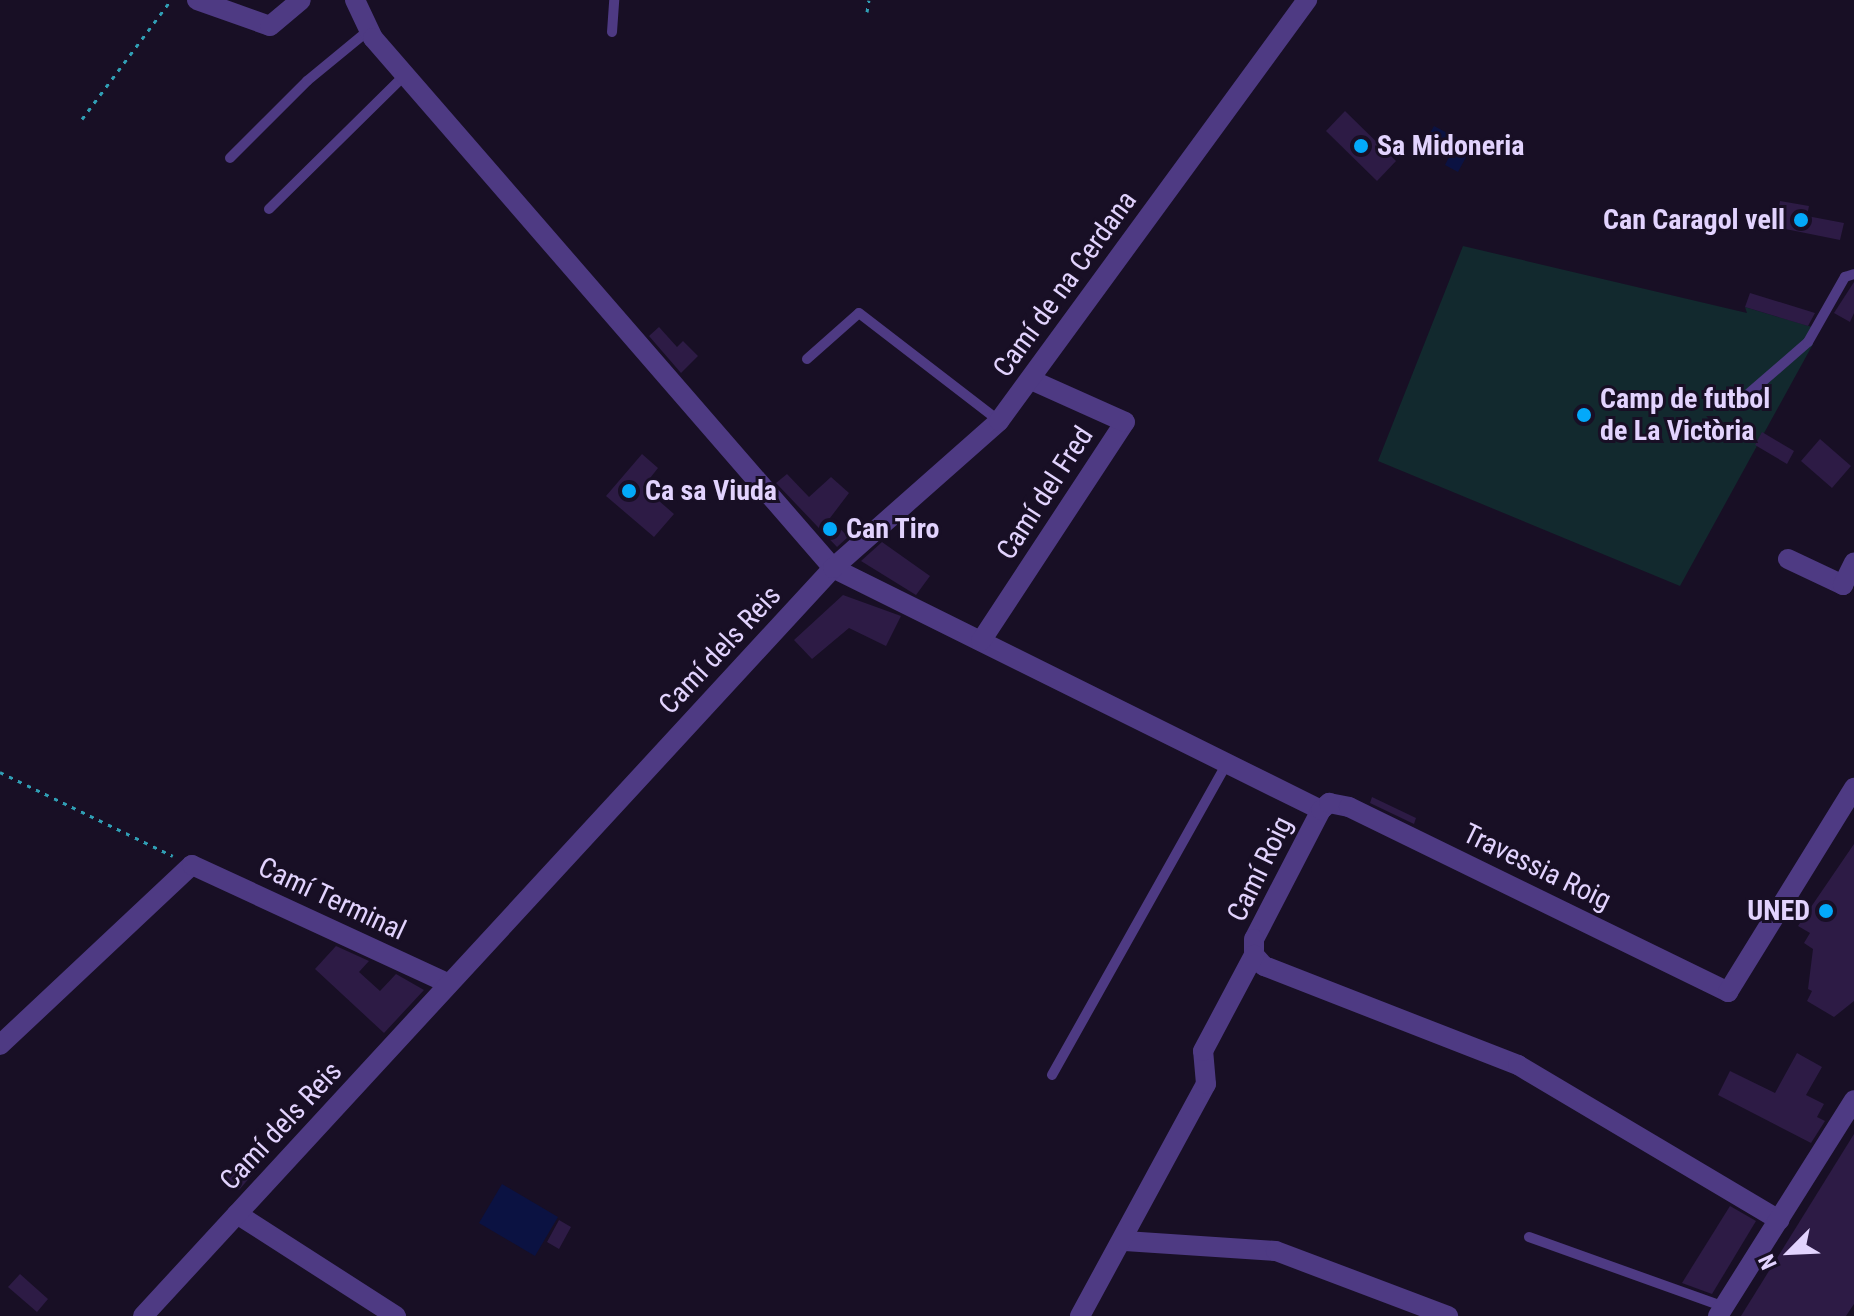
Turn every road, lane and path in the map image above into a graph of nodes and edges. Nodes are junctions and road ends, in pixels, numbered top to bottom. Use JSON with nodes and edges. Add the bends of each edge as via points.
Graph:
{"nodes":[{"id":1,"x":171,"y":0,"type":"edge"},
{"id":2,"x":197,"y":0,"type":"edge"},
{"id":3,"x":301,"y":0,"type":"edge"},
{"id":4,"x":355,"y":0,"type":"edge"},
{"id":5,"x":614,"y":0,"type":"edge"},
{"id":6,"x":869,"y":0,"type":"edge"},
{"id":7,"x":1307,"y":0,"type":"edge"},
{"id":8,"x":867,"y":12,"type":"dead end"},
{"id":9,"x":369,"y":30,"type":"junction"},
{"id":10,"x":612,"y":32,"type":"dead end"},
{"id":11,"x":405,"y":75,"type":"junction"},
{"id":12,"x":82,"y":119,"type":"dead end"},
{"id":13,"x":230,"y":158,"type":"dead end"},
{"id":14,"x":269,"y":209,"type":"dead end"},
{"id":15,"x":1854,"y":274,"type":"edge"},
{"id":16,"x":807,"y":359,"type":"dead end"},
{"id":17,"x":1031,"y":380,"type":"junction"},
{"id":18,"x":1748,"y":394,"type":"dead end"},
{"id":19,"x":999,"y":421,"type":"junction"},
{"id":20,"x":1788,"y":559,"type":"dead end"},
{"id":21,"x":1854,"y":562,"type":"edge"},
{"id":22,"x":833,"y":568,"type":"junction"},
{"id":23,"x":981,"y":641,"type":"junction"},
{"id":24,"x":1227,"y":763,"type":"junction"},
{"id":25,"x":0,"y":772,"type":"edge"},
{"id":26,"x":1854,"y":788,"type":"edge"},
{"id":27,"x":1321,"y":810,"type":"junction"},
{"id":28,"x":192,"y":865,"type":"junction"},
{"id":29,"x":1254,"y":955,"type":"junction"},
{"id":30,"x":449,"y":984,"type":"junction"},
{"id":31,"x":0,"y":1045,"type":"edge"},
{"id":32,"x":1052,"y":1075,"type":"dead end"},
{"id":33,"x":1854,"y":1100,"type":"edge"},
{"id":34,"x":237,"y":1214,"type":"junction"},
{"id":35,"x":1779,"y":1220,"type":"junction"},
{"id":36,"x":1529,"y":1237,"type":"dead end"},
{"id":37,"x":1125,"y":1241,"type":"junction"},
{"id":38,"x":1721,"y":1312,"type":"edge"},
{"id":39,"x":143,"y":1316,"type":"edge"},
{"id":40,"x":396,"y":1316,"type":"edge"},
{"id":41,"x":1080,"y":1316,"type":"edge"},
{"id":42,"x":1448,"y":1316,"type":"edge"}],
"edges":[{"from":1,"to":12,"type":"path"},
{"from":2,"to":3,"type":"street","via":[[270,26]]},
{"from":4,"to":9,"type":"street"},
{"from":5,"to":10,"type":"lane"},
{"from":6,"to":8,"type":"path"},
{"from":7,"to":17,"type":"street","name":"Camí de na Cerdana"},
{"from":9,"to":11,"type":"street"},
{"from":9,"to":13,"type":"lane","via":[[307,81]]},
{"from":11,"to":14,"type":"lane"},
{"from":11,"to":22,"type":"street"},
{"from":15,"to":18,"type":"lane","via":[[1845,277],[1808,342]]},
{"from":16,"to":19,"type":"lane","via":[[859,313]]},
{"from":17,"to":19,"type":"street","name":"Camí de na Cerdana"},
{"from":17,"to":23,"type":"street","name":"Camí del Fred","via":[[1125,422]]},
{"from":19,"to":22,"type":"street","name":"Camí de na Cerdana"},
{"from":20,"to":21,"type":"street","via":[[1843,585]]},
{"from":22,"to":23,"type":"street","name":"Camí Roig"},
{"from":22,"to":30,"type":"street","name":"Camí dels Reis"},
{"from":23,"to":24,"type":"street","name":"Camí Roig"},
{"from":24,"to":27,"type":"street","name":"Camí Roig"},
{"from":24,"to":32,"type":"lane"},
{"from":25,"to":28,"type":"path"},
{"from":26,"to":27,"type":"street","name":"Travessia Roig","via":[[1728,992],[1349,807],[1329,803]]},
{"from":27,"to":29,"type":"street","name":"Camí Roig","via":[[1254,939]]},
{"from":28,"to":30,"type":"street","name":"Camí Terminal"},
{"from":28,"to":31,"type":"street"},
{"from":29,"to":35,"type":"street","name":"Camí Roig","via":[[1264,966],[1518,1065]]},
{"from":29,"to":37,"type":"street","via":[[1203,1051],[1206,1084]]},
{"from":30,"to":34,"type":"street","name":"Camí dels Reis"},
{"from":33,"to":35,"type":"street"},
{"from":34,"to":39,"type":"street","name":"Camí dels Reis"},
{"from":34,"to":40,"type":"street"},
{"from":35,"to":38,"type":"street"},
{"from":36,"to":38,"type":"lane"},
{"from":37,"to":41,"type":"street"},
{"from":37,"to":42,"type":"street","via":[[1276,1251]]}]}
